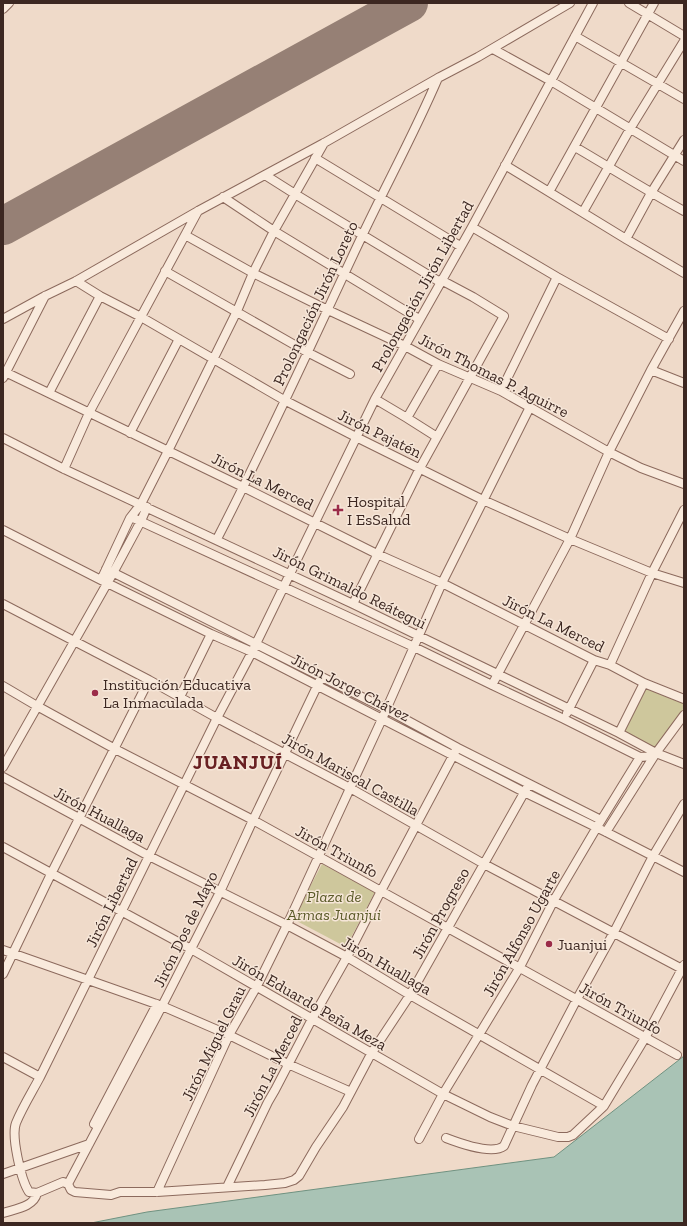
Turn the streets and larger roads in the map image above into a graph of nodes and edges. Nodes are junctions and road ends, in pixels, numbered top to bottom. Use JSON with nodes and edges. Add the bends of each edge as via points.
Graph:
{"nodes":[{"id":1,"x":9,"y":3,"type":"edge"},
{"id":2,"x":570,"y":3,"type":"edge"},
{"id":3,"x":593,"y":3,"type":"edge"},
{"id":4,"x":628,"y":3,"type":"edge"},
{"id":5,"x":654,"y":3,"type":"edge"},
{"id":6,"x":3,"y":9,"type":"edge"},
{"id":7,"x":647,"y":15,"type":"junction"},
{"id":8,"x":575,"y":36,"type":"junction"},
{"id":9,"x":684,"y":36,"type":"edge"},
{"id":10,"x":684,"y":40,"type":"edge"},
{"id":11,"x":493,"y":49,"type":"junction"},
{"id":12,"x":621,"y":63,"type":"junction"},
{"id":13,"x":438,"y":78,"type":"junction"},
{"id":14,"x":550,"y":81,"type":"junction"},
{"id":15,"x":658,"y":84,"type":"junction"},
{"id":16,"x":684,"y":99,"type":"edge"},
{"id":17,"x":594,"y":108,"type":"junction"},
{"id":18,"x":630,"y":130,"type":"junction"},
{"id":19,"x":684,"y":140,"type":"edge"},
{"id":20,"x":324,"y":143,"type":"junction"},
{"id":21,"x":575,"y":147,"type":"junction"},
{"id":22,"x":675,"y":156,"type":"junction"},
{"id":23,"x":315,"y":158,"type":"junction"},
{"id":24,"x":684,"y":161,"type":"edge"},
{"id":25,"x":505,"y":165,"type":"junction"},
{"id":26,"x":609,"y":167,"type":"junction"},
{"id":27,"x":265,"y":175,"type":"junction"},
{"id":28,"x":549,"y":192,"type":"junction"},
{"id":29,"x":295,"y":194,"type":"junction"},
{"id":30,"x":651,"y":194,"type":"junction"},
{"id":31,"x":223,"y":197,"type":"junction"},
{"id":32,"x":381,"y":198,"type":"junction"},
{"id":33,"x":198,"y":211,"type":"junction"},
{"id":34,"x":684,"y":211,"type":"edge"},
{"id":35,"x":582,"y":212,"type":"junction"},
{"id":36,"x":472,"y":226,"type":"junction"},
{"id":37,"x":274,"y":231,"type":"junction"},
{"id":38,"x":185,"y":235,"type":"junction"},
{"id":39,"x":362,"y":235,"type":"junction"},
{"id":40,"x":626,"y":239,"type":"junction"},
{"id":41,"x":460,"y":246,"type":"junction"},
{"id":42,"x":166,"y":271,"type":"junction"},
{"id":43,"x":253,"y":273,"type":"junction"},
{"id":44,"x":684,"y":273,"type":"edge"},
{"id":45,"x":345,"y":274,"type":"junction"},
{"id":46,"x":557,"y":278,"type":"junction"},
{"id":47,"x":76,"y":281,"type":"junction"},
{"id":48,"x":440,"y":281,"type":"junction"},
{"id":49,"x":45,"y":296,"type":"junction"},
{"id":50,"x":100,"y":296,"type":"junction"},
{"id":51,"x":328,"y":310,"type":"junction"},
{"id":52,"x":237,"y":311,"type":"junction"},
{"id":53,"x":684,"y":311,"type":"edge"},
{"id":54,"x":141,"y":317,"type":"junction"},
{"id":55,"x":3,"y":319,"type":"edge"},
{"id":56,"x":419,"y":319,"type":"junction"},
{"id":57,"x":178,"y":339,"type":"junction"},
{"id":58,"x":669,"y":339,"type":"junction"},
{"id":59,"x":405,"y":346,"type":"junction"},
{"id":60,"x":308,"y":352,"type":"junction"},
{"id":61,"x":213,"y":358,"type":"junction"},
{"id":62,"x":438,"y":364,"type":"junction"},
{"id":63,"x":651,"y":370,"type":"junction"},
{"id":64,"x":4,"y":374,"type":"edge"},
{"id":65,"x":350,"y":374,"type":"dead end"},
{"id":66,"x":470,"y":377,"type":"junction"},
{"id":67,"x":684,"y":383,"type":"edge"},
{"id":68,"x":501,"y":391,"type":"junction"},
{"id":69,"x":49,"y":393,"type":"junction"},
{"id":70,"x":375,"y":399,"type":"junction"},
{"id":71,"x":284,"y":400,"type":"junction"},
{"id":72,"x":530,"y":407,"type":"junction"},
{"id":73,"x":90,"y":413,"type":"junction"},
{"id":74,"x":407,"y":418,"type":"junction"},
{"id":75,"x":130,"y":433,"type":"junction"},
{"id":76,"x":356,"y":437,"type":"junction"},
{"id":77,"x":437,"y":437,"type":"junction"},
{"id":78,"x":3,"y":438,"type":"edge"},
{"id":79,"x":168,"y":451,"type":"junction"},
{"id":80,"x":609,"y":452,"type":"junction"},
{"id":81,"x":420,"y":468,"type":"junction"},
{"id":82,"x":64,"y":469,"type":"junction"},
{"id":83,"x":684,"y":484,"type":"edge"},
{"id":84,"x":243,"y":487,"type":"junction"},
{"id":85,"x":483,"y":500,"type":"junction"},
{"id":86,"x":144,"y":505,"type":"junction"},
{"id":87,"x":684,"y":510,"type":"edge"},
{"id":88,"x":131,"y":517,"type":"junction"},
{"id":89,"x":141,"y":521,"type":"junction"},
{"id":90,"x":315,"y":522,"type":"junction"},
{"id":91,"x":3,"y":530,"type":"edge"},
{"id":92,"x":570,"y":538,"type":"junction"},
{"id":93,"x":216,"y":539,"type":"junction"},
{"id":94,"x":377,"y":554,"type":"junction"},
{"id":95,"x":110,"y":571,"type":"junction"},
{"id":96,"x":290,"y":574,"type":"junction"},
{"id":97,"x":652,"y":574,"type":"junction"},
{"id":98,"x":104,"y":582,"type":"junction"},
{"id":99,"x":442,"y":583,"type":"junction"},
{"id":100,"x":684,"y":583,"type":"edge"},
{"id":101,"x":284,"y":587,"type":"junction"},
{"id":102,"x":3,"y":604,"type":"edge"},
{"id":103,"x":353,"y":604,"type":"junction"},
{"id":104,"x":525,"y":624,"type":"junction"},
{"id":105,"x":211,"y":634,"type":"junction"},
{"id":106,"x":418,"y":635,"type":"junction"},
{"id":107,"x":74,"y":641,"type":"junction"},
{"id":108,"x":256,"y":644,"type":"junction"},
{"id":109,"x":414,"y":646,"type":"junction"},
{"id":110,"x":252,"y":652,"type":"junction"},
{"id":111,"x":594,"y":660,"type":"junction"},
{"id":112,"x":610,"y":665,"type":"junction"},
{"id":113,"x":498,"y":674,"type":"junction"},
{"id":114,"x":321,"y":678,"type":"junction"},
{"id":115,"x":149,"y":680,"type":"junction"},
{"id":116,"x":644,"y":683,"type":"junction"},
{"id":117,"x":492,"y":685,"type":"junction"},
{"id":118,"x":3,"y":686,"type":"edge"},
{"id":119,"x":318,"y":687,"type":"junction"},
{"id":120,"x":180,"y":697,"type":"junction"},
{"id":121,"x":684,"y":699,"type":"edge"},
{"id":122,"x":37,"y":706,"type":"junction"},
{"id":123,"x":386,"y":709,"type":"junction"},
{"id":124,"x":569,"y":710,"type":"junction"},
{"id":125,"x":684,"y":714,"type":"edge"},
{"id":126,"x":217,"y":718,"type":"junction"},
{"id":127,"x":382,"y":719,"type":"junction"},
{"id":128,"x":564,"y":719,"type":"junction"},
{"id":129,"x":619,"y":733,"type":"junction"},
{"id":130,"x":115,"y":749,"type":"junction"},
{"id":131,"x":456,"y":751,"type":"junction"},
{"id":132,"x":284,"y":753,"type":"junction"},
{"id":133,"x":656,"y":753,"type":"junction"},
{"id":134,"x":640,"y":757,"type":"junction"},
{"id":135,"x":684,"y":764,"type":"edge"},
{"id":136,"x":3,"y":767,"type":"edge"},
{"id":137,"x":3,"y":777,"type":"edge"},
{"id":138,"x":529,"y":784,"type":"junction"},
{"id":139,"x":184,"y":785,"type":"junction"},
{"id":140,"x":350,"y":788,"type":"junction"},
{"id":141,"x":524,"y":792,"type":"junction"},
{"id":142,"x":684,"y":805,"type":"edge"},
{"id":143,"x":80,"y":819,"type":"junction"},
{"id":144,"x":252,"y":820,"type":"junction"},
{"id":145,"x":599,"y":823,"type":"junction"},
{"id":146,"x":416,"y":825,"type":"junction"},
{"id":147,"x":606,"y":832,"type":"junction"},
{"id":148,"x":3,"y":847,"type":"edge"},
{"id":149,"x":149,"y":856,"type":"junction"},
{"id":150,"x":653,"y":856,"type":"junction"},
{"id":151,"x":319,"y":857,"type":"junction"},
{"id":152,"x":484,"y":864,"type":"junction"},
{"id":153,"x":684,"y":872,"type":"edge"},
{"id":154,"x":52,"y":874,"type":"junction"},
{"id":155,"x":381,"y":891,"type":"junction"},
{"id":156,"x":220,"y":892,"type":"junction"},
{"id":157,"x":554,"y":900,"type":"junction"},
{"id":158,"x":122,"y":911,"type":"junction"},
{"id":159,"x":287,"y":925,"type":"junction"},
{"id":160,"x":448,"y":928,"type":"junction"},
{"id":161,"x":614,"y":932,"type":"junction"},
{"id":162,"x":191,"y":949,"type":"junction"},
{"id":163,"x":3,"y":950,"type":"edge"},
{"id":164,"x":13,"y":954,"type":"junction"},
{"id":165,"x":347,"y":957,"type":"junction"},
{"id":166,"x":520,"y":967,"type":"junction"},
{"id":167,"x":683,"y":968,"type":"edge"},
{"id":168,"x":3,"y":974,"type":"edge"},
{"id":169,"x":88,"y":980,"type":"junction"},
{"id":170,"x":257,"y":986,"type":"junction"},
{"id":171,"x":410,"y":995,"type":"junction"},
{"id":172,"x":577,"y":999,"type":"junction"},
{"id":173,"x":160,"y":1005,"type":"junction"},
{"id":174,"x":312,"y":1019,"type":"junction"},
{"id":175,"x":480,"y":1034,"type":"junction"},
{"id":176,"x":229,"y":1035,"type":"junction"},
{"id":177,"x":645,"y":1038,"type":"junction"},
{"id":178,"x":371,"y":1054,"type":"junction"},
{"id":179,"x":677,"y":1055,"type":"dead end"},
{"id":180,"x":3,"y":1057,"type":"edge"},
{"id":181,"x":288,"y":1064,"type":"junction"},
{"id":182,"x":540,"y":1069,"type":"junction"},
{"id":183,"x":40,"y":1077,"type":"junction"},
{"id":184,"x":351,"y":1092,"type":"junction"},
{"id":185,"x":443,"y":1094,"type":"junction"},
{"id":186,"x":604,"y":1106,"type":"junction"},
{"id":187,"x":513,"y":1126,"type":"junction"},
{"id":188,"x":446,"y":1138,"type":"dead end"},
{"id":189,"x":418,"y":1139,"type":"dead end"},
{"id":190,"x":86,"y":1145,"type":"junction"},
{"id":191,"x":19,"y":1168,"type":"junction"},
{"id":192,"x":3,"y":1174,"type":"edge"},
{"id":193,"x":65,"y":1183,"type":"junction"},
{"id":194,"x":227,"y":1187,"type":"junction"},
{"id":195,"x":33,"y":1192,"type":"junction"},
{"id":196,"x":158,"y":1192,"type":"junction"},
{"id":197,"x":3,"y":1213,"type":"edge"}],
"edges":[{"from":1,"to":6,"type":"street"},
{"from":2,"to":11,"type":"street"},
{"from":3,"to":8,"type":"street","name":"Prolongación Jirón Libertad"},
{"from":4,"to":7,"type":"street"},
{"from":5,"to":7,"type":"street"},
{"from":7,"to":9,"type":"street"},
{"from":7,"to":12,"type":"street"},
{"from":8,"to":12,"type":"street"},
{"from":8,"to":14,"type":"street","name":"Prolongación Jirón Libertad"},
{"from":10,"to":15,"type":"street"},
{"from":11,"to":13,"type":"street"},
{"from":11,"to":14,"type":"street"},
{"from":12,"to":15,"type":"street"},
{"from":12,"to":17,"type":"street"},
{"from":13,"to":20,"type":"street"},
{"from":13,"to":32,"type":"street","name":"Prolongación Jirón Loreto"},
{"from":14,"to":17,"type":"street"},
{"from":14,"to":25,"type":"street","name":"Prolongación Jirón Libertad"},
{"from":15,"to":16,"type":"street"},
{"from":15,"to":18,"type":"street"},
{"from":17,"to":18,"type":"street"},
{"from":17,"to":21,"type":"street"},
{"from":18,"to":22,"type":"street"},
{"from":18,"to":26,"type":"street"},
{"from":19,"to":22,"type":"street"},
{"from":20,"to":23,"type":"street"},
{"from":20,"to":27,"type":"street"},
{"from":21,"to":26,"type":"street"},
{"from":21,"to":28,"type":"street"},
{"from":22,"to":24,"type":"street"},
{"from":22,"to":30,"type":"street"},
{"from":23,"to":29,"type":"street"},
{"from":23,"to":32,"type":"street"},
{"from":25,"to":28,"type":"street"},
{"from":25,"to":36,"type":"street","name":"Prolongación Jirón Libertad"},
{"from":26,"to":30,"type":"street"},
{"from":26,"to":35,"type":"street"},
{"from":27,"to":29,"type":"street"},
{"from":27,"to":31,"type":"street"},
{"from":28,"to":35,"type":"street"},
{"from":29,"to":37,"type":"street"},
{"from":29,"to":39,"type":"street"},
{"from":30,"to":34,"type":"street"},
{"from":30,"to":40,"type":"street"},
{"from":31,"to":33,"type":"street"},
{"from":31,"to":37,"type":"street"},
{"from":32,"to":39,"type":"street","name":"Prolongación Jirón Loreto"},
{"from":32,"to":41,"type":"street"},
{"from":33,"to":38,"type":"street"},
{"from":33,"to":47,"type":"street"},
{"from":35,"to":40,"type":"street"},
{"from":36,"to":41,"type":"street","name":"Prolongación Jirón Libertad"},
{"from":36,"to":46,"type":"street"},
{"from":37,"to":43,"type":"street"},
{"from":37,"to":45,"type":"street"},
{"from":38,"to":42,"type":"street"},
{"from":38,"to":43,"type":"street","name":"Jirón Thomas P. Aguirre"},
{"from":39,"to":45,"type":"street","name":"Prolongación Jirón Loreto"},
{"from":39,"to":48,"type":"street"},
{"from":40,"to":44,"type":"street"},
{"from":41,"to":48,"type":"street","name":"Prolongación Jirón Libertad"},
{"from":42,"to":52,"type":"street"},
{"from":42,"to":54,"type":"street"},
{"from":43,"to":51,"type":"street","name":"Jirón Thomas P. Aguirre"},
{"from":43,"to":52,"type":"street"},
{"from":45,"to":51,"type":"street","name":"Prolongación Jirón Loreto"},
{"from":45,"to":56,"type":"street"},
{"from":46,"to":58,"type":"street"},
{"from":46,"to":68,"type":"street"},
{"from":47,"to":49,"type":"street"},
{"from":47,"to":50,"type":"street","name":"Jirón Pajatén"},
{"from":48,"to":56,"type":"street","name":"Prolongación Jirón Libertad"},
{"from":48,"to":66,"type":"street","via":[[504,316]]},
{"from":49,"to":55,"type":"street"},
{"from":49,"to":64,"type":"street"},
{"from":50,"to":54,"type":"street","name":"Jirón Pajatén"},
{"from":50,"to":69,"type":"street"},
{"from":51,"to":59,"type":"street","name":"Jirón Thomas P. Aguirre"},
{"from":51,"to":60,"type":"street","name":"Prolongación Jirón Loreto"},
{"from":52,"to":60,"type":"street"},
{"from":52,"to":61,"type":"street"},
{"from":53,"to":58,"type":"street"},
{"from":54,"to":57,"type":"street","name":"Jirón Pajatén"},
{"from":54,"to":73,"type":"street"},
{"from":56,"to":59,"type":"street","name":"Prolongación Jirón Libertad"},
{"from":57,"to":61,"type":"street","name":"Jirón Pajatén"},
{"from":57,"to":75,"type":"street"},
{"from":58,"to":63,"type":"street"},
{"from":59,"to":62,"type":"street","name":"Jirón Thomas P. Aguirre"},
{"from":59,"to":70,"type":"street","name":"Prolongación Jirón Libertad"},
{"from":60,"to":65,"type":"street"},
{"from":60,"to":71,"type":"street","name":"Prolongación Jirón Loreto"},
{"from":61,"to":71,"type":"street","name":"Jirón Pajatén"},
{"from":61,"to":79,"type":"street"},
{"from":62,"to":66,"type":"street","name":"Jirón Thomas P. Aguirre"},
{"from":62,"to":74,"type":"street"},
{"from":63,"to":67,"type":"street"},
{"from":63,"to":80,"type":"street"},
{"from":64,"to":69,"type":"street","name":"Jirón La Merced"},
{"from":66,"to":68,"type":"street","name":"Jirón Thomas P. Aguirre"},
{"from":66,"to":77,"type":"street"},
{"from":68,"to":72,"type":"street","name":"Jirón Thomas P. Aguirre"},
{"from":69,"to":73,"type":"street","name":"Jirón La Merced"},
{"from":70,"to":74,"type":"street"},
{"from":70,"to":76,"type":"street","name":"Prolongación Jirón Libertad"},
{"from":71,"to":76,"type":"street","name":"Jirón Pajatén"},
{"from":71,"to":84,"type":"street","name":"Prolongación Jirón Loreto"},
{"from":72,"to":80,"type":"street","name":"Jirón Thomas P. Aguirre"},
{"from":72,"to":85,"type":"street","name":"Jirón Miguel Grau"},
{"from":73,"to":75,"type":"street","name":"Jirón La Merced"},
{"from":73,"to":82,"type":"street"},
{"from":74,"to":77,"type":"street"},
{"from":75,"to":79,"type":"street","name":"Jirón La Merced"},
{"from":76,"to":81,"type":"street","name":"Jirón Pajatén"},
{"from":76,"to":90,"type":"street","name":"Prolongación Jirón Libertad"},
{"from":77,"to":81,"type":"street"},
{"from":78,"to":82,"type":"street","name":"Jirón Grimaldo Reátegui"},
{"from":79,"to":84,"type":"street","name":"Jirón La Merced"},
{"from":79,"to":86,"type":"street"},
{"from":80,"to":83,"type":"street","name":"Jirón Thomas P. Aguirre","via":[[641,468]]},
{"from":80,"to":92,"type":"street"},
{"from":81,"to":85,"type":"street","name":"Jirón Pajatén"},
{"from":81,"to":94,"type":"street"},
{"from":82,"to":86,"type":"street","name":"Jirón Grimaldo Reátegui"},
{"from":84,"to":90,"type":"street","name":"Jirón La Merced"},
{"from":84,"to":93,"type":"street","name":"Prolongación Jirón Loreto"},
{"from":85,"to":92,"type":"street","name":"Jirón Pajatén"},
{"from":85,"to":99,"type":"street","name":"Jirón Miguel Grau"},
{"from":86,"to":88,"type":"street"},
{"from":86,"to":89,"type":"street"},
{"from":86,"to":93,"type":"street","name":"Jirón Grimaldo Reátegui"},
{"from":87,"to":97,"type":"street"},
{"from":88,"to":89,"type":"street","name":"Jirón Grimaldo Reátegui"},
{"from":88,"to":95,"type":"street","via":[[119,539]]},
{"from":89,"to":95,"type":"street"},
{"from":89,"to":101,"type":"street","name":"Jirón Grimaldo Reátegui"},
{"from":90,"to":94,"type":"street","name":"Jirón La Merced"},
{"from":90,"to":96,"type":"street","name":"Prolongación Jirón Libertad"},
{"from":91,"to":98,"type":"street","name":"Jirón Jorge Chávez"},
{"from":92,"to":97,"type":"street","name":"Jirón Pajatén"},
{"from":92,"to":104,"type":"street"},
{"from":93,"to":96,"type":"street","name":"Jirón Grimaldo Reátegui"},
{"from":94,"to":99,"type":"street","name":"Jirón La Merced"},
{"from":94,"to":103,"type":"street"},
{"from":95,"to":98,"type":"street"},
{"from":95,"to":108,"type":"street","name":"Jirón Jorge Chávez"},
{"from":96,"to":101,"type":"street","name":"Prolongación Jirón Libertad"},
{"from":96,"to":103,"type":"street","name":"Jirón Grimaldo Reátegui"},
{"from":97,"to":100,"type":"street","name":"Jirón Pajatén"},
{"from":97,"to":112,"type":"street"},
{"from":98,"to":105,"type":"street","name":"Jirón Jorge Chávez"},
{"from":98,"to":107,"type":"street"},
{"from":99,"to":104,"type":"street","name":"Jirón La Merced"},
{"from":99,"to":106,"type":"street","name":"Jirón Miguel Grau"},
{"from":101,"to":108,"type":"street","name":"Jirón Libertad"},
{"from":101,"to":109,"type":"street","name":"Jirón Grimaldo Reátegui"},
{"from":102,"to":107,"type":"street","name":"Jirón Mariscal Castilla"},
{"from":103,"to":106,"type":"street","name":"Jirón Grimaldo Reátegui"},
{"from":104,"to":111,"type":"street","name":"Jirón La Merced"},
{"from":104,"to":113,"type":"street"},
{"from":105,"to":110,"type":"street","name":"Jirón Jorge Chávez"},
{"from":105,"to":120,"type":"street"},
{"from":106,"to":109,"type":"street","name":"Jirón Miguel Grau"},
{"from":106,"to":113,"type":"street","name":"Jirón Grimaldo Reátegui"},
{"from":107,"to":115,"type":"street","name":"Jirón Mariscal Castilla"},
{"from":107,"to":122,"type":"street"},
{"from":108,"to":110,"type":"street","name":"Jirón Libertad"},
{"from":108,"to":114,"type":"street","name":"Jirón Jorge Chávez"},
{"from":109,"to":117,"type":"street","name":"Jirón Grimaldo Reátegui"},
{"from":109,"to":123,"type":"street","name":"Jirón Miguel Grau"},
{"from":110,"to":119,"type":"street","name":"Jirón Jorge Chávez"},
{"from":110,"to":126,"type":"street","name":"Jirón Libertad"},
{"from":111,"to":112,"type":"street","name":"Jirón La Merced"},
{"from":111,"to":124,"type":"street"},
{"from":112,"to":116,"type":"street","name":"Jirón La Merced"},
{"from":113,"to":117,"type":"street"},
{"from":113,"to":124,"type":"street","name":"Jirón Grimaldo Reátegui"},
{"from":114,"to":119,"type":"street","name":"Jirón Dos de Mayo"},
{"from":114,"to":123,"type":"street","name":"Jirón Jorge Chávez"},
{"from":115,"to":120,"type":"street","name":"Jirón Mariscal Castilla"},
{"from":115,"to":130,"type":"street"},
{"from":116,"to":121,"type":"street","name":"Jirón La Merced"},
{"from":116,"to":129,"type":"street"},
{"from":117,"to":128,"type":"street","name":"Jirón Grimaldo Reátegui"},
{"from":118,"to":122,"type":"street","name":"Jirón Triunfo"},
{"from":119,"to":127,"type":"street","name":"Jirón Jorge Chávez"},
{"from":119,"to":132,"type":"street","name":"Jirón Dos de Mayo"},
{"from":120,"to":126,"type":"street","name":"Jirón Mariscal Castilla"},
{"from":122,"to":130,"type":"street","name":"Jirón Triunfo"},
{"from":122,"to":136,"type":"street"},
{"from":123,"to":127,"type":"street","name":"Jirón Miguel Grau"},
{"from":123,"to":131,"type":"street","name":"Jirón Jorge Chávez"},
{"from":124,"to":128,"type":"street"},
{"from":124,"to":129,"type":"street","name":"Jirón Grimaldo Reátegui"},
{"from":125,"to":133,"type":"street"},
{"from":126,"to":132,"type":"street","name":"Jirón Mariscal Castilla"},
{"from":126,"to":139,"type":"street","name":"Jirón Libertad"},
{"from":127,"to":131,"type":"street","name":"Jirón Jorge Chávez"},
{"from":127,"to":140,"type":"street","name":"Jirón Miguel Grau"},
{"from":128,"to":134,"type":"street","name":"Jirón Grimaldo Reátegui"},
{"from":129,"to":133,"type":"street","name":"Jirón Grimaldo Reátegui"},
{"from":130,"to":139,"type":"street","name":"Jirón Triunfo"},
{"from":130,"to":143,"type":"street"},
{"from":131,"to":138,"type":"street","name":"Jirón Jorge Chávez"},
{"from":131,"to":141,"type":"street","name":"Jirón Jorge Chávez"},
{"from":131,"to":146,"type":"street","name":"Jirón La Merced"},
{"from":132,"to":140,"type":"street","name":"Jirón Mariscal Castilla"},
{"from":132,"to":144,"type":"street","name":"Jirón Dos de Mayo"},
{"from":133,"to":134,"type":"street"},
{"from":133,"to":135,"type":"street","name":"Jirón Grimaldo Reátegui"},
{"from":133,"to":147,"type":"street"},
{"from":134,"to":145,"type":"street","name":"Jirón Alfonso Ugarte"},
{"from":137,"to":143,"type":"street","name":"Jirón Huallaga"},
{"from":138,"to":141,"type":"street","name":"Jirón Progreso"},
{"from":138,"to":145,"type":"street","name":"Jirón Jorge Chávez"},
{"from":139,"to":144,"type":"street","name":"Jirón Triunfo"},
{"from":139,"to":149,"type":"street","name":"Jirón Libertad"},
{"from":140,"to":146,"type":"street","name":"Jirón Mariscal Castilla"},
{"from":140,"to":151,"type":"street","name":"Jirón Miguel Grau"},
{"from":141,"to":145,"type":"street","name":"Jirón Jorge Chávez"},
{"from":141,"to":152,"type":"street","name":"Jirón Progreso"},
{"from":142,"to":150,"type":"street"},
{"from":143,"to":149,"type":"street","name":"Jirón Huallaga"},
{"from":143,"to":154,"type":"street"},
{"from":144,"to":151,"type":"street","name":"Jirón Triunfo"},
{"from":144,"to":156,"type":"street","name":"Jirón Dos de Mayo"},
{"from":145,"to":147,"type":"street","name":"Jirón Jorge Chávez"},
{"from":145,"to":157,"type":"street","name":"Jirón Alfonso Ugarte"},
{"from":146,"to":152,"type":"street","name":"Jirón Mariscal Castilla"},
{"from":146,"to":155,"type":"street","name":"Jirón La Merced"},
{"from":147,"to":150,"type":"street","name":"Jirón Jorge Chávez"},
{"from":148,"to":154,"type":"street","name":"Jirón Eduardo Peña Meza"},
{"from":149,"to":156,"type":"street","name":"Jirón Huallaga"},
{"from":149,"to":158,"type":"street","name":"Jirón Libertad"},
{"from":150,"to":153,"type":"street","name":"Jirón Jorge Chávez"},
{"from":150,"to":161,"type":"street"},
{"from":151,"to":155,"type":"street","name":"Jirón Triunfo"},
{"from":151,"to":159,"type":"street","name":"Jirón Miguel Grau"},
{"from":152,"to":157,"type":"street","name":"Jirón Mariscal Castilla"},
{"from":152,"to":160,"type":"street","name":"Jirón Progreso"},
{"from":154,"to":158,"type":"street","name":"Jirón Eduardo Peña Meza"},
{"from":154,"to":164,"type":"street"},
{"from":155,"to":160,"type":"street","name":"Jirón Triunfo"},
{"from":155,"to":165,"type":"street","name":"Jirón La Merced"},
{"from":156,"to":159,"type":"street","name":"Jirón Huallaga"},
{"from":156,"to":162,"type":"street","name":"Jirón Dos de Mayo"},
{"from":157,"to":161,"type":"street","name":"Jirón Mariscal Castilla"},
{"from":157,"to":166,"type":"street","name":"Jirón Alfonso Ugarte"},
{"from":158,"to":162,"type":"street","name":"Jirón Eduardo Peña Meza"},
{"from":158,"to":169,"type":"street","name":"Jirón Libertad"},
{"from":159,"to":165,"type":"street","name":"Jirón Huallaga"},
{"from":159,"to":170,"type":"street","name":"Jirón Miguel Grau"},
{"from":160,"to":166,"type":"street","name":"Jirón Triunfo"},
{"from":160,"to":171,"type":"street","name":"Jirón Progreso"},
{"from":161,"to":167,"type":"street","name":"Jirón Mariscal Castilla"},
{"from":161,"to":172,"type":"street"},
{"from":162,"to":170,"type":"street","name":"Jirón Eduardo Peña Meza"},
{"from":162,"to":173,"type":"street","name":"Jirón Dos de Mayo"},
{"from":163,"to":164,"type":"street"},
{"from":164,"to":168,"type":"street"},
{"from":164,"to":169,"type":"street"},
{"from":165,"to":171,"type":"street","name":"Jirón Huallaga"},
{"from":165,"to":174,"type":"street","name":"Jirón La Merced"},
{"from":166,"to":172,"type":"street","name":"Jirón Triunfo"},
{"from":166,"to":175,"type":"street","name":"Jirón Alfonso Ugarte"},
{"from":167,"to":177,"type":"street"},
{"from":169,"to":173,"type":"street"},
{"from":169,"to":183,"type":"street","name":"Jirón Libertad"},
{"from":170,"to":174,"type":"street","name":"Jirón Eduardo Peña Meza"},
{"from":170,"to":176,"type":"street","name":"Jirón Miguel Grau"},
{"from":171,"to":175,"type":"street","name":"Jirón Huallaga"},
{"from":171,"to":178,"type":"street","name":"Jirón Progreso"},
{"from":172,"to":177,"type":"street","name":"Jirón Triunfo"},
{"from":172,"to":182,"type":"street"},
{"from":173,"to":176,"type":"street"},
{"from":173,"to":190,"type":"street","name":"Jirón Dos de Mayo"},
{"from":174,"to":178,"type":"street","name":"Jirón Eduardo Peña Meza"},
{"from":174,"to":181,"type":"street","name":"Jirón La Merced"},
{"from":175,"to":182,"type":"street","name":"Jirón Huallaga"},
{"from":175,"to":185,"type":"street","name":"Jirón Alfonso Ugarte"},
{"from":176,"to":181,"type":"street"},
{"from":176,"to":196,"type":"street","name":"Jirón Miguel Grau"},
{"from":177,"to":179,"type":"street","name":"Jirón Triunfo"},
{"from":177,"to":186,"type":"street"},
{"from":178,"to":184,"type":"street","name":"Jirón Progreso"},
{"from":178,"to":185,"type":"street","name":"Jirón Eduardo Peña Meza"},
{"from":180,"to":183,"type":"street"},
{"from":181,"to":184,"type":"street"},
{"from":181,"to":194,"type":"street","name":"Jirón La Merced"},
{"from":182,"to":186,"type":"street","name":"Jirón Huallaga"},
{"from":182,"to":187,"type":"street"},
{"from":183,"to":191,"type":"street","name":"Jirón Libertad","via":[[15,1125]]},
{"from":184,"to":194,"type":"street","name":"Jirón Progreso","via":[[299,1176],[294,1180],[266,1185]]},
{"from":185,"to":187,"type":"street","name":"Jirón Eduardo Peña Meza"},
{"from":185,"to":189,"type":"street","name":"Jirón Alfonso Ugarte"},
{"from":186,"to":187,"type":"street","name":"Jirón Eduardo Peña Meza","via":[[579,1131],[568,1137]]},
{"from":187,"to":188,"type":"street","via":[[501,1148],[487,1149]]},
{"from":190,"to":191,"type":"street"},
{"from":190,"to":193,"type":"street","name":"Jirón Dos de Mayo"},
{"from":191,"to":192,"type":"street"},
{"from":191,"to":195,"type":"street","name":"Jirón Libertad","via":[[26,1188]]},
{"from":193,"to":195,"type":"street"},
{"from":193,"to":196,"type":"street","via":[[71,1190],[86,1194]]},
{"from":194,"to":196,"type":"street"},
{"from":195,"to":197,"type":"street","via":[[34,1199],[30,1204]]}]}
